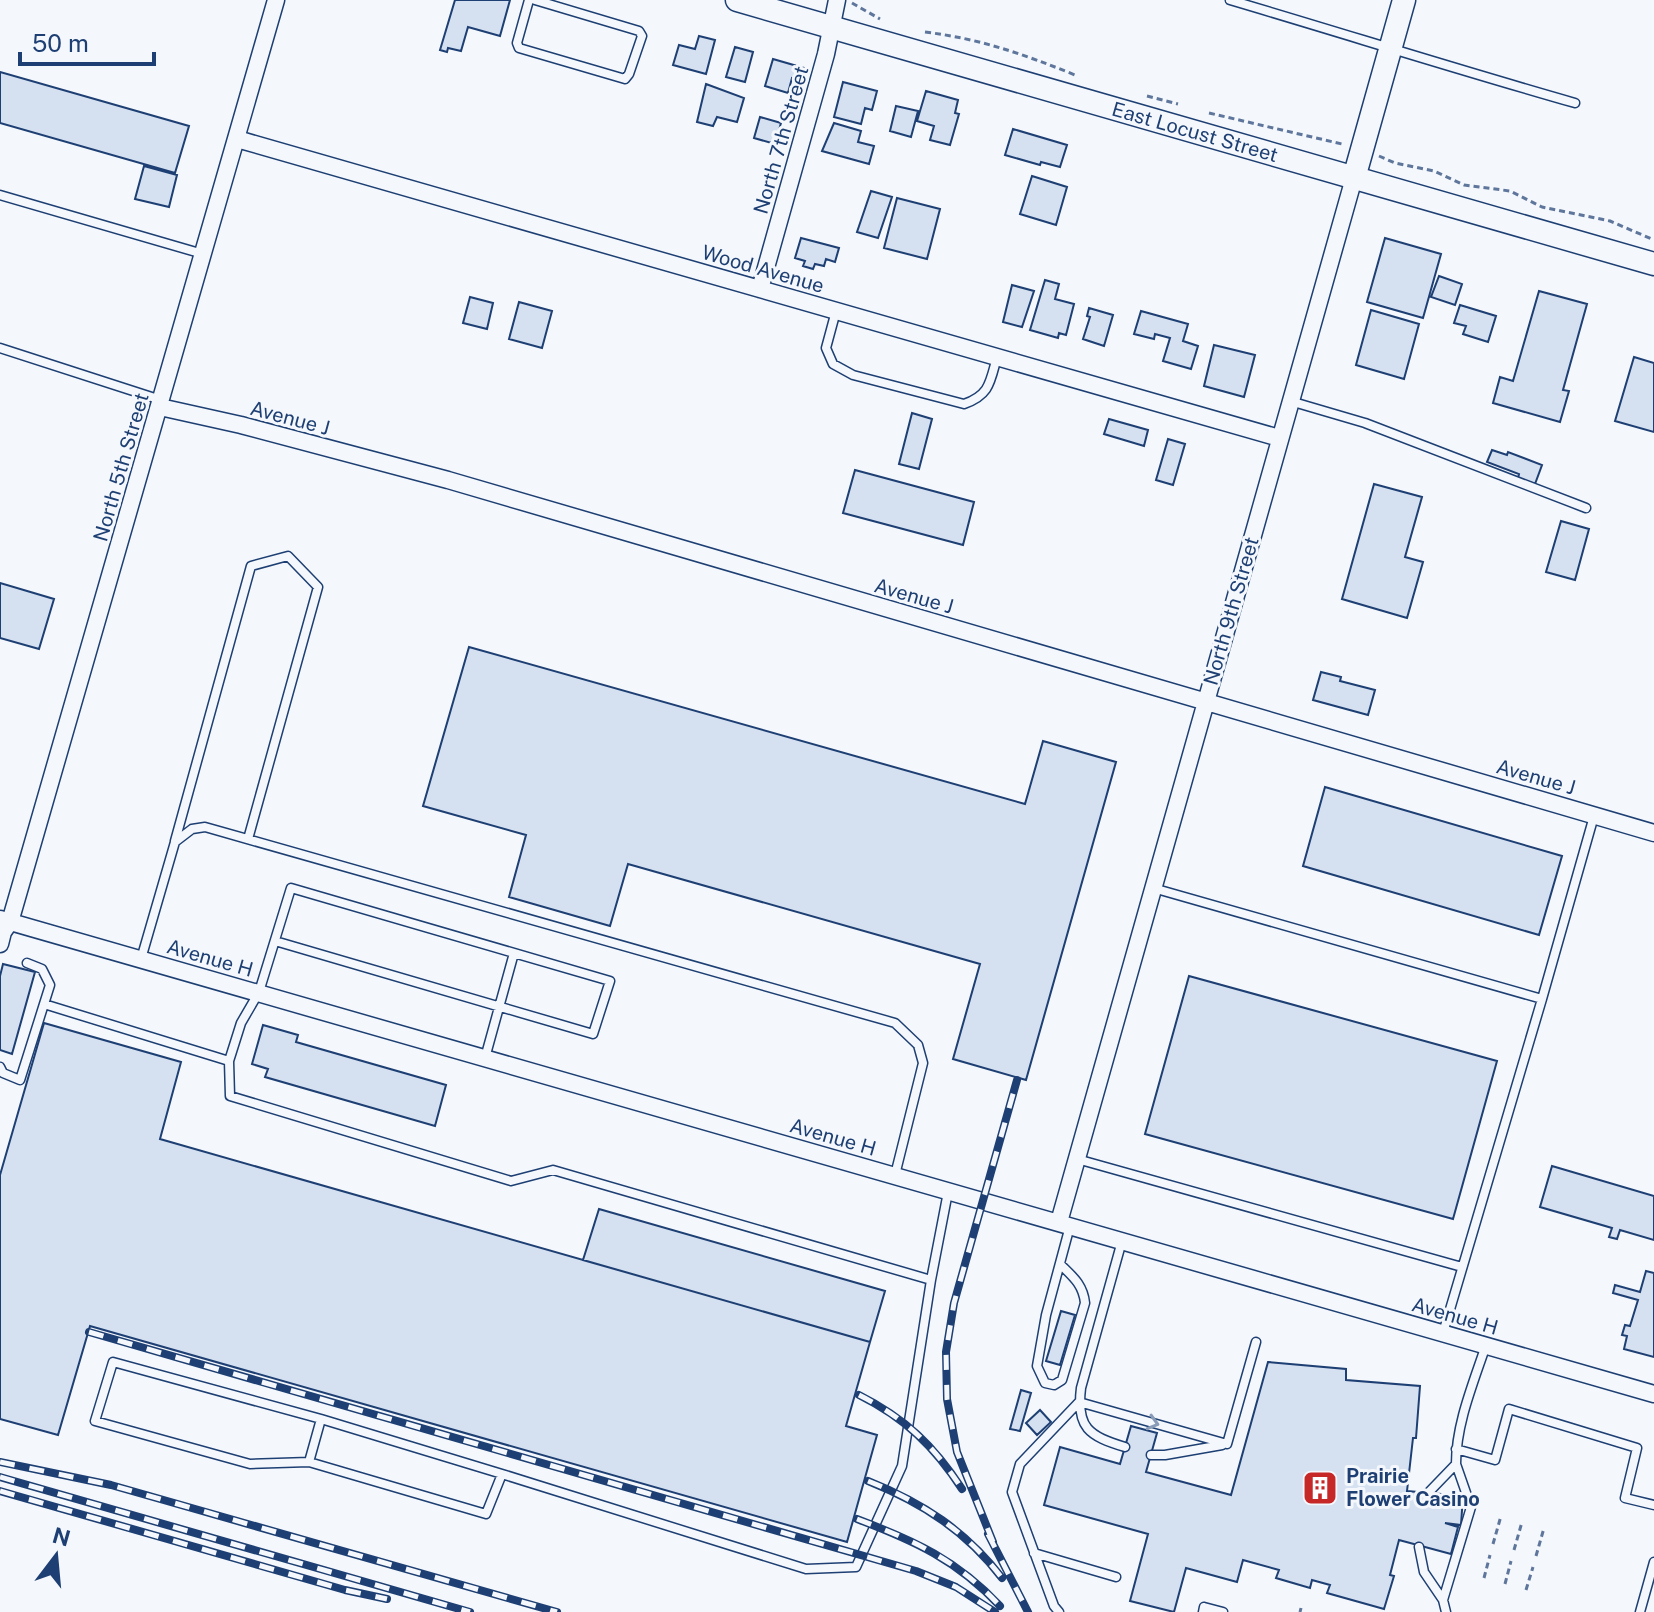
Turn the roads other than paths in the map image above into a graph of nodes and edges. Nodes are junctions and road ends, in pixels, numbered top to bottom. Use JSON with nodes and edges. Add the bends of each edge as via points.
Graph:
{"nodes":[{"id":1,"x":276,"y":0,"type":"edge"},
{"id":2,"x":532,"y":0,"type":"edge"},
{"id":3,"x":737,"y":0,"type":"edge"},
{"id":4,"x":837,"y":0,"type":"edge"},
{"id":5,"x":1230,"y":0,"type":"edge"},
{"id":6,"x":1404,"y":0,"type":"edge"},
{"id":7,"x":832,"y":27,"type":"junction"},
{"id":8,"x":1390,"y":50,"type":"junction"},
{"id":9,"x":1575,"y":103,"type":"dead end"},
{"id":10,"x":237,"y":139,"type":"junction"},
{"id":11,"x":1354,"y":178,"type":"junction"},
{"id":12,"x":0,"y":195,"type":"edge"},
{"id":13,"x":203,"y":255,"type":"junction"},
{"id":14,"x":1654,"y":264,"type":"edge"},
{"id":15,"x":760,"y":289,"type":"junction"},
{"id":16,"x":836,"y":311,"type":"junction"},
{"id":17,"x":3,"y":351,"type":"edge"},
{"id":18,"x":997,"y":357,"type":"junction"},
{"id":19,"x":1290,"y":400,"type":"junction"},
{"id":20,"x":161,"y":404,"type":"junction"},
{"id":21,"x":1279,"y":438,"type":"junction"},
{"id":22,"x":1586,"y":508,"type":"dead end"},
{"id":23,"x":1205,"y":702,"type":"junction"},
{"id":24,"x":1594,"y":815,"type":"junction"},
{"id":25,"x":1654,"y":833,"type":"edge"},
{"id":26,"x":248,"y":839,"type":"junction"},
{"id":27,"x":175,"y":842,"type":"junction"},
{"id":28,"x":1152,"y":888,"type":"junction"},
{"id":29,"x":5,"y":920,"type":"edge"},
{"id":30,"x":275,"y":941,"type":"junction"},
{"id":31,"x":0,"y":944,"type":"edge"},
{"id":32,"x":514,"y":953,"type":"junction"},
{"id":33,"x":141,"y":959,"type":"junction"},
{"id":34,"x":27,"y":963,"type":"dead end"},
{"id":35,"x":259,"y":992,"type":"junction"},
{"id":36,"x":1542,"y":999,"type":"junction"},
{"id":37,"x":44,"y":1004,"type":"junction"},
{"id":38,"x":500,"y":1007,"type":"junction"},
{"id":39,"x":485,"y":1058,"type":"junction"},
{"id":40,"x":229,"y":1061,"type":"junction"},
{"id":41,"x":0,"y":1067,"type":"edge"},
{"id":42,"x":1076,"y":1159,"type":"junction"},
{"id":43,"x":895,"y":1175,"type":"junction"},
{"id":44,"x":948,"y":1190,"type":"junction"},
{"id":45,"x":1064,"y":1224,"type":"junction"},
{"id":46,"x":1123,"y":1241,"type":"junction"},
{"id":47,"x":1060,"y":1264,"type":"junction"},
{"id":48,"x":1462,"y":1267,"type":"junction"},
{"id":49,"x":931,"y":1280,"type":"junction"},
{"id":50,"x":1443,"y":1333,"type":"junction"},
{"id":51,"x":1256,"y":1342,"type":"dead end"},
{"id":52,"x":1486,"y":1345,"type":"junction"},
{"id":53,"x":1654,"y":1394,"type":"edge"},
{"id":54,"x":1079,"y":1402,"type":"junction"},
{"id":55,"x":321,"y":1419,"type":"junction"},
{"id":56,"x":1227,"y":1444,"type":"junction"},
{"id":57,"x":1125,"y":1447,"type":"dead end"},
{"id":58,"x":1456,"y":1449,"type":"junction"},
{"id":59,"x":1151,"y":1455,"type":"dead end"},
{"id":60,"x":309,"y":1462,"type":"junction"},
{"id":61,"x":1456,"y":1464,"type":"junction"},
{"id":62,"x":502,"y":1474,"type":"junction"},
{"id":63,"x":1429,"y":1492,"type":"dead end"},
{"id":64,"x":1654,"y":1505,"type":"edge"},
{"id":65,"x":1419,"y":1547,"type":"dead end"},
{"id":66,"x":1034,"y":1553,"type":"junction"},
{"id":67,"x":1654,"y":1562,"type":"edge"},
{"id":68,"x":1116,"y":1577,"type":"dead end"},
{"id":69,"x":1443,"y":1600,"type":"junction"},
{"id":70,"x":1059,"y":1612,"type":"edge"},
{"id":71,"x":1203,"y":1612,"type":"edge"},
{"id":72,"x":1223,"y":1612,"type":"edge"},
{"id":73,"x":1446,"y":1612,"type":"edge"},
{"id":74,"x":1640,"y":1612,"type":"edge"}],
"edges":[{"from":1,"to":10,"type":"street","name":"North 5th Street"},
{"from":2,"to":2,"type":"lane","via":[[519,48],[625,79],[642,36],[639,31]]},
{"from":3,"to":7,"type":"main road","name":"East Locust Street"},
{"from":4,"to":7,"type":"street","name":"North 7th Street"},
{"from":5,"to":8,"type":"lane"},
{"from":6,"to":8,"type":"main road","name":"North 9th Street"},
{"from":7,"to":11,"type":"main road","name":"East Locust Street"},
{"from":7,"to":15,"type":"street","name":"North 7th Street"},
{"from":8,"to":9,"type":"lane"},
{"from":8,"to":11,"type":"main road","name":"North 9th Street"},
{"from":10,"to":13,"type":"street","name":"North 5th Street"},
{"from":10,"to":15,"type":"street","name":"Wood Avenue"},
{"from":11,"to":14,"type":"main road","name":"East Locust Street"},
{"from":11,"to":19,"type":"street","name":"North 9th Street"},
{"from":12,"to":13,"type":"lane"},
{"from":13,"to":20,"type":"street","name":"North 5th Street"},
{"from":15,"to":16,"type":"street","name":"Wood Avenue"},
{"from":16,"to":18,"type":"street","name":"Wood Avenue"},
{"from":16,"to":18,"type":"lane","via":[[826,348],[833,364],[853,375],[964,404],[980,398],[989,386]]},
{"from":17,"to":20,"type":"lane"},
{"from":18,"to":21,"type":"street","name":"Wood Avenue"},
{"from":19,"to":21,"type":"street","name":"North 9th Street"},
{"from":19,"to":22,"type":"lane","via":[[1365,423]]},
{"from":20,"to":23,"type":"street","name":"Avenue J","via":[[448,480]]},
{"from":20,"to":29,"type":"street","name":"North 5th Street"},
{"from":21,"to":23,"type":"street","name":"North 9th Street"},
{"from":23,"to":24,"type":"street","name":"Avenue J"},
{"from":23,"to":28,"type":"street","name":"North 9th Street"},
{"from":24,"to":25,"type":"street","name":"Avenue J"},
{"from":24,"to":36,"type":"lane"},
{"from":26,"to":27,"type":"lane","via":[[205,827],[192,829]]},
{"from":26,"to":27,"type":"lane","via":[[318,587],[288,556],[251,566]]},
{"from":26,"to":43,"type":"lane","via":[[895,1023],[918,1045],[923,1063]]},
{"from":27,"to":33,"type":"lane"},
{"from":28,"to":36,"type":"lane"},
{"from":28,"to":42,"type":"street","name":"North 9th Street"},
{"from":29,"to":31,"type":"street","name":"North 5th Street"},
{"from":29,"to":33,"type":"street","name":"Avenue H"},
{"from":30,"to":32,"type":"lane","via":[[291,888]]},
{"from":30,"to":35,"type":"lane"},
{"from":30,"to":38,"type":"lane"},
{"from":32,"to":38,"type":"lane"},
{"from":32,"to":38,"type":"lane","via":[[610,981],[593,1034]]},
{"from":33,"to":35,"type":"street","name":"Avenue H"},
{"from":34,"to":37,"type":"lane","via":[[42,969],[50,985]]},
{"from":35,"to":39,"type":"street","name":"Avenue H"},
{"from":35,"to":40,"type":"lane","via":[[241,1023]]},
{"from":36,"to":48,"type":"lane"},
{"from":37,"to":40,"type":"lane"},
{"from":37,"to":41,"type":"lane","via":[[20,1080]]},
{"from":38,"to":39,"type":"lane"},
{"from":39,"to":43,"type":"street","name":"Avenue H"},
{"from":40,"to":49,"type":"lane","via":[[230,1096],[511,1181],[553,1170]]},
{"from":42,"to":45,"type":"street","name":"North 9th Street"},
{"from":42,"to":48,"type":"lane"},
{"from":43,"to":44,"type":"street","name":"Avenue H"},
{"from":44,"to":45,"type":"street","name":"Avenue H"},
{"from":44,"to":49,"type":"lane"},
{"from":45,"to":46,"type":"street","name":"Avenue H"},
{"from":45,"to":47,"type":"lane"},
{"from":46,"to":50,"type":"street","name":"Avenue H"},
{"from":46,"to":54,"type":"lane"},
{"from":47,"to":47,"type":"lane","via":[[1037,1366],[1045,1383],[1054,1385],[1062,1380],[1085,1303],[1078,1281]]},
{"from":48,"to":50,"type":"lane"},
{"from":49,"to":62,"type":"lane","via":[[902,1466],[856,1567],[806,1569]]},
{"from":50,"to":52,"type":"street","name":"Avenue H"},
{"from":51,"to":56,"type":"lane"},
{"from":52,"to":53,"type":"street","name":"Avenue H"},
{"from":52,"to":58,"type":"lane"},
{"from":54,"to":56,"type":"lane","one_way":true},
{"from":54,"to":57,"type":"lane","via":[[1088,1431]]},
{"from":54,"to":66,"type":"lane","via":[[1020,1464],[1012,1492]]},
{"from":55,"to":60,"type":"lane"},
{"from":55,"to":60,"type":"lane","via":[[113,1362],[95,1421],[250,1464]]},
{"from":55,"to":62,"type":"lane"},
{"from":56,"to":59,"type":"lane"},
{"from":58,"to":61,"type":"lane"},
{"from":58,"to":64,"type":"lane","via":[[1495,1460],[1509,1409],[1637,1448],[1625,1498]]},
{"from":60,"to":62,"type":"lane","via":[[486,1514]]},
{"from":61,"to":63,"type":"lane"},
{"from":61,"to":69,"type":"lane","via":[[1471,1507]]},
{"from":65,"to":69,"type":"lane","via":[[1424,1572]]},
{"from":66,"to":68,"type":"lane"},
{"from":66,"to":70,"type":"lane"},
{"from":67,"to":74,"type":"lane"},
{"from":69,"to":73,"type":"lane"},
{"from":71,"to":72,"type":"lane","via":[[1204,1607]]}]}
